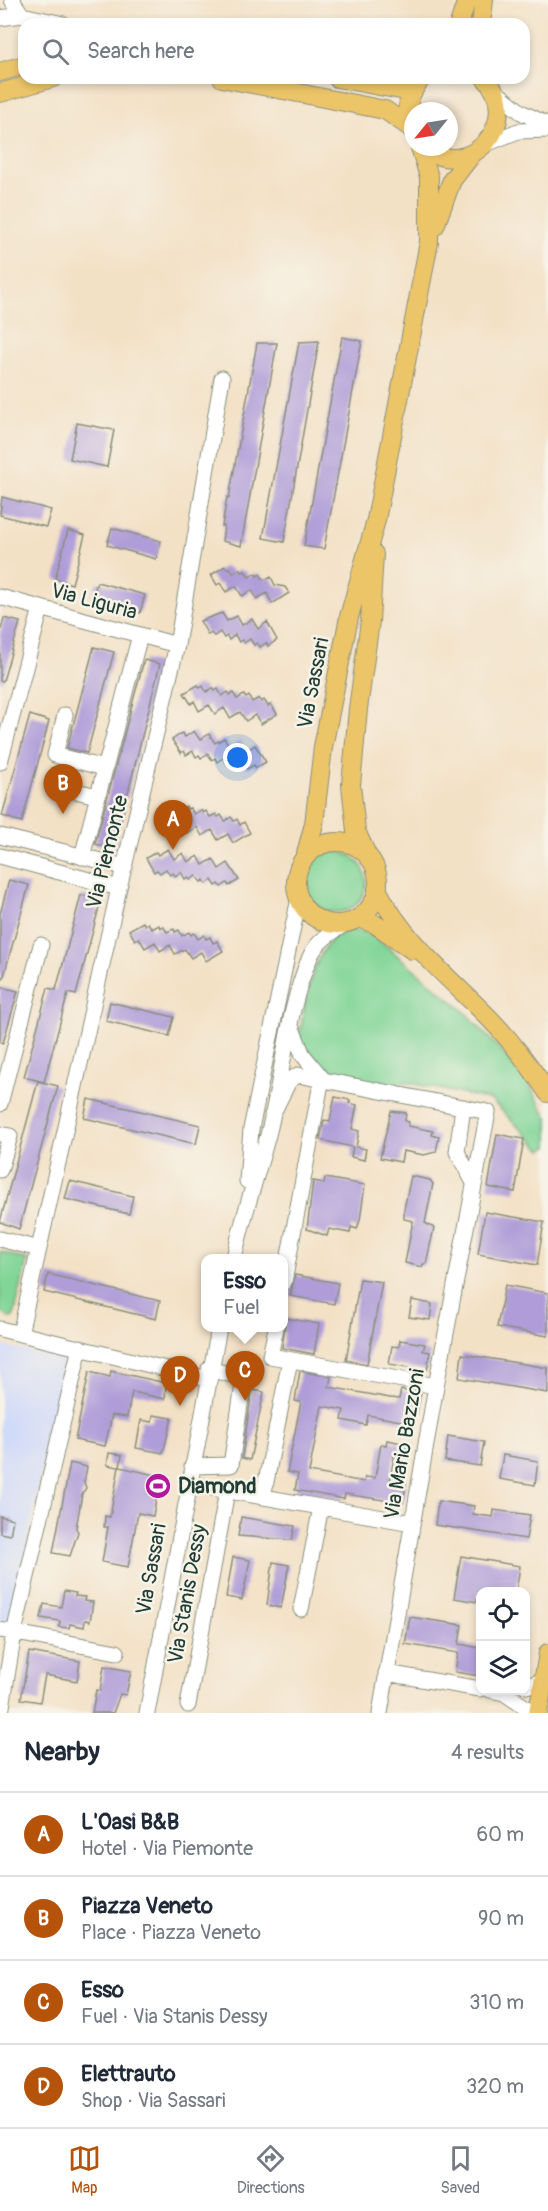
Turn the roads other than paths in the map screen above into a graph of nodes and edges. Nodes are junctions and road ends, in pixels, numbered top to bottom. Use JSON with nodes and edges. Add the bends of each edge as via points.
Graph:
{"nodes":[{"id":1,"x":12,"y":0,"type":"edge"},
{"id":2,"x":467,"y":0,"type":"edge"},
{"id":3,"x":484,"y":0,"type":"edge"},
{"id":4,"x":22,"y":15,"type":"junction"},
{"id":5,"x":0,"y":18,"type":"edge"},
{"id":6,"x":36,"y":18,"type":"edge"},
{"id":7,"x":461,"y":18,"type":"edge"},
{"id":8,"x":482,"y":18,"type":"edge"},
{"id":9,"x":18,"y":66,"type":"edge"},
{"id":10,"x":0,"y":72,"type":"edge"},
{"id":11,"x":32,"y":84,"type":"edge"},
{"id":12,"x":253,"y":84,"type":"edge"},
{"id":13,"x":490,"y":84,"type":"edge"},
{"id":14,"x":417,"y":85,"type":"edge"},
{"id":15,"x":0,"y":93,"type":"edge"},
{"id":16,"x":411,"y":102,"type":"edge"},
{"id":17,"x":404,"y":124,"type":"edge"},
{"id":18,"x":548,"y":125,"type":"edge"},
{"id":19,"x":548,"y":130,"type":"edge"},
{"id":20,"x":480,"y":149,"type":"junction"},
{"id":21,"x":423,"y":156,"type":"edge"},
{"id":22,"x":443,"y":156,"type":"edge"},
{"id":23,"x":429,"y":242,"type":"junction"},
{"id":24,"x":222,"y":378,"type":"dead end"},
{"id":25,"x":376,"y":520,"type":"junction"},
{"id":26,"x":0,"y":597,"type":"edge"},
{"id":27,"x":41,"y":608,"type":"junction"},
{"id":28,"x":140,"y":635,"type":"junction"},
{"id":29,"x":177,"y":645,"type":"junction"},
{"id":30,"x":65,"y":715,"type":"dead end"},
{"id":31,"x":0,"y":762,"type":"edge"},
{"id":32,"x":104,"y":768,"type":"junction"},
{"id":33,"x":72,"y":790,"type":"dead end"},
{"id":34,"x":97,"y":796,"type":"junction"},
{"id":35,"x":0,"y":836,"type":"edge"},
{"id":36,"x":0,"y":856,"type":"edge"},
{"id":37,"x":82,"y":857,"type":"junction"},
{"id":38,"x":305,"y":857,"type":"junction"},
{"id":39,"x":368,"y":857,"type":"junction"},
{"id":40,"x":124,"y":867,"type":"junction"},
{"id":41,"x":119,"y":888,"type":"junction"},
{"id":42,"x":377,"y":889,"type":"junction"},
{"id":43,"x":299,"y":898,"type":"junction"},
{"id":44,"x":352,"y":920,"type":"junction"},
{"id":45,"x":40,"y":945,"type":"dead end"},
{"id":46,"x":426,"y":959,"type":"junction"},
{"id":47,"x":291,"y":1026,"type":"junction"},
{"id":48,"x":322,"y":1078,"type":"junction"},
{"id":49,"x":548,"y":1093,"type":"edge"},
{"id":50,"x":0,"y":1104,"type":"edge"},
{"id":51,"x":463,"y":1107,"type":"junction"},
{"id":52,"x":272,"y":1115,"type":"junction"},
{"id":53,"x":0,"y":1134,"type":"edge"},
{"id":54,"x":0,"y":1170,"type":"edge"},
{"id":55,"x":474,"y":1183,"type":"junction"},
{"id":56,"x":245,"y":1207,"type":"junction"},
{"id":57,"x":0,"y":1239,"type":"edge"},
{"id":58,"x":39,"y":1249,"type":"junction"},
{"id":59,"x":235,"y":1254,"type":"edge"},
{"id":60,"x":288,"y":1261,"type":"edge"},
{"id":61,"x":0,"y":1329,"type":"edge"},
{"id":62,"x":218,"y":1332,"type":"edge"},
{"id":63,"x":275,"y":1332,"type":"edge"},
{"id":64,"x":20,"y":1334,"type":"junction"},
{"id":65,"x":80,"y":1347,"type":"junction"},
{"id":66,"x":290,"y":1360,"type":"junction"},
{"id":67,"x":209,"y":1374,"type":"junction"},
{"id":68,"x":436,"y":1386,"type":"junction"},
{"id":69,"x":192,"y":1466,"type":"junction"},
{"id":70,"x":189,"y":1484,"type":"junction"},
{"id":71,"x":227,"y":1491,"type":"junction"},
{"id":72,"x":264,"y":1497,"type":"junction"},
{"id":73,"x":321,"y":1507,"type":"junction"},
{"id":74,"x":412,"y":1523,"type":"junction"},
{"id":75,"x":301,"y":1609,"type":"dead end"},
{"id":76,"x":7,"y":1632,"type":"edge"},
{"id":77,"x":117,"y":1653,"type":"dead end"},
{"id":78,"x":548,"y":1653,"type":"edge"},
{"id":79,"x":386,"y":1673,"type":"junction"},
{"id":80,"x":543,"y":1681,"type":"junction"},
{"id":81,"x":530,"y":1685,"type":"edge"},
{"id":82,"x":476,"y":1688,"type":"edge"},
{"id":83,"x":508,"y":1695,"type":"edge"},
{"id":84,"x":188,"y":1705,"type":"dead end"},
{"id":85,"x":1,"y":1713,"type":"edge"},
{"id":86,"x":147,"y":1713,"type":"edge"},
{"id":87,"x":380,"y":1713,"type":"edge"},
{"id":88,"x":536,"y":1713,"type":"edge"}],
"edges":[{"from":1,"to":4,"type":"street"},
{"from":2,"to":7,"type":"main road"},
{"from":3,"to":8,"type":"main road"},
{"from":4,"to":5,"type":"street"},
{"from":4,"to":6,"type":"street"},
{"from":9,"to":10,"type":"main road"},
{"from":11,"to":15,"type":"main road"},
{"from":12,"to":17,"type":"main road","via":[[385,110]]},
{"from":13,"to":18,"type":"street","via":[[521,112]]},
{"from":13,"to":20,"type":"main road","name":"Via Sassari","via":[[499,117],[495,132]]},
{"from":14,"to":16,"type":"main road"},
{"from":19,"to":20,"type":"street","via":[[518,131]]},
{"from":20,"to":22,"type":"main road","via":[[458,157]]},
{"from":20,"to":23,"type":"main road","name":"Via Sassari","via":[[452,180]]},
{"from":21,"to":23,"type":"main road","name":"Via Sassari","via":[[429,177]]},
{"from":23,"to":25,"type":"main road","name":"Via Sassari"},
{"from":24,"to":29,"type":"street","name":"Via Piemonte"},
{"from":25,"to":38,"type":"main road","name":"Via Sassari","via":[[349,616]]},
{"from":25,"to":39,"type":"main road","name":"Via Sassari","via":[[370,621],[351,785],[356,831]]},
{"from":26,"to":27,"type":"street","name":"Via Liguria"},
{"from":27,"to":28,"type":"street","name":"Via Liguria"},
{"from":27,"to":31,"type":"street"},
{"from":28,"to":29,"type":"street","name":"Via Liguria"},
{"from":28,"to":32,"type":"street"},
{"from":29,"to":40,"type":"street","name":"Via Piemonte"},
{"from":30,"to":32,"type":"street","via":[[56,755]]},
{"from":32,"to":34,"type":"street"},
{"from":33,"to":34,"type":"street"},
{"from":34,"to":37,"type":"street"},
{"from":35,"to":37,"type":"street"},
{"from":36,"to":41,"type":"street"},
{"from":37,"to":40,"type":"street"},
{"from":38,"to":39,"type":"main road","via":[[325,843],[340,842],[356,847]]},
{"from":38,"to":43,"type":"main road","via":[[296,877]]},
{"from":39,"to":42,"type":"main road","via":[[377,875]]},
{"from":40,"to":41,"type":"street","name":"Via Piemonte"},
{"from":41,"to":58,"type":"street","name":"Via Piemonte"},
{"from":42,"to":44,"type":"main road","via":[[373,902]]},
{"from":42,"to":46,"type":"main road"},
{"from":43,"to":44,"type":"main road","via":[[308,912],[321,921]]},
{"from":43,"to":56,"type":"street","via":[[251,1129]]},
{"from":44,"to":46,"type":"main road","via":[[375,924]]},
{"from":44,"to":47,"type":"street","via":[[324,938],[311,955]]},
{"from":45,"to":50,"type":"street"},
{"from":46,"to":49,"type":"main road","via":[[491,1020],[527,1061]]},
{"from":47,"to":48,"type":"street","via":[[303,1054]]},
{"from":47,"to":52,"type":"street"},
{"from":48,"to":51,"type":"street"},
{"from":48,"to":52,"type":"street","via":[[298,1075],[289,1081]]},
{"from":48,"to":60,"type":"street"},
{"from":51,"to":55,"type":"street","via":[[457,1152]]},
{"from":51,"to":55,"type":"street","name":"Via Mario Bazzoni","via":[[488,1112]]},
{"from":52,"to":56,"type":"street"},
{"from":53,"to":54,"type":"street","via":[[10,1136]]},
{"from":55,"to":68,"type":"street","name":"Via Mario Bazzoni"},
{"from":56,"to":59,"type":"street"},
{"from":57,"to":58,"type":"street"},
{"from":58,"to":64,"type":"street","name":"Via Piemonte"},
{"from":61,"to":64,"type":"street"},
{"from":62,"to":67,"type":"street","name":"Via Sassari"},
{"from":63,"to":66,"type":"street","via":[[270,1356]]},
{"from":64,"to":65,"type":"street"},
{"from":65,"to":67,"type":"street"},
{"from":65,"to":76,"type":"street"},
{"from":66,"to":68,"type":"street"},
{"from":66,"to":72,"type":"street"},
{"from":67,"to":69,"type":"street","name":"Via Sassari"},
{"from":67,"to":69,"type":"street","via":[[244,1378],[231,1464]]},
{"from":68,"to":74,"type":"street","name":"Via Mario Bazzoni"},
{"from":69,"to":70,"type":"street","name":"Via Sassari"},
{"from":70,"to":71,"type":"street"},
{"from":70,"to":86,"type":"street","name":"Via Sassari"},
{"from":71,"to":72,"type":"street"},
{"from":71,"to":84,"type":"street","name":"Via Stanis Dessy"},
{"from":72,"to":73,"type":"street"},
{"from":73,"to":74,"type":"street"},
{"from":73,"to":75,"type":"street"},
{"from":74,"to":79,"type":"street","name":"Via Mario Bazzoni"},
{"from":76,"to":77,"type":"street"},
{"from":76,"to":85,"type":"street"},
{"from":78,"to":80,"type":"main road"},
{"from":79,"to":82,"type":"street"},
{"from":79,"to":87,"type":"street","name":"Via Mario Bazzoni"},
{"from":80,"to":81,"type":"street"},
{"from":80,"to":88,"type":"main road"},
{"from":83,"to":88,"type":"street"}]}
